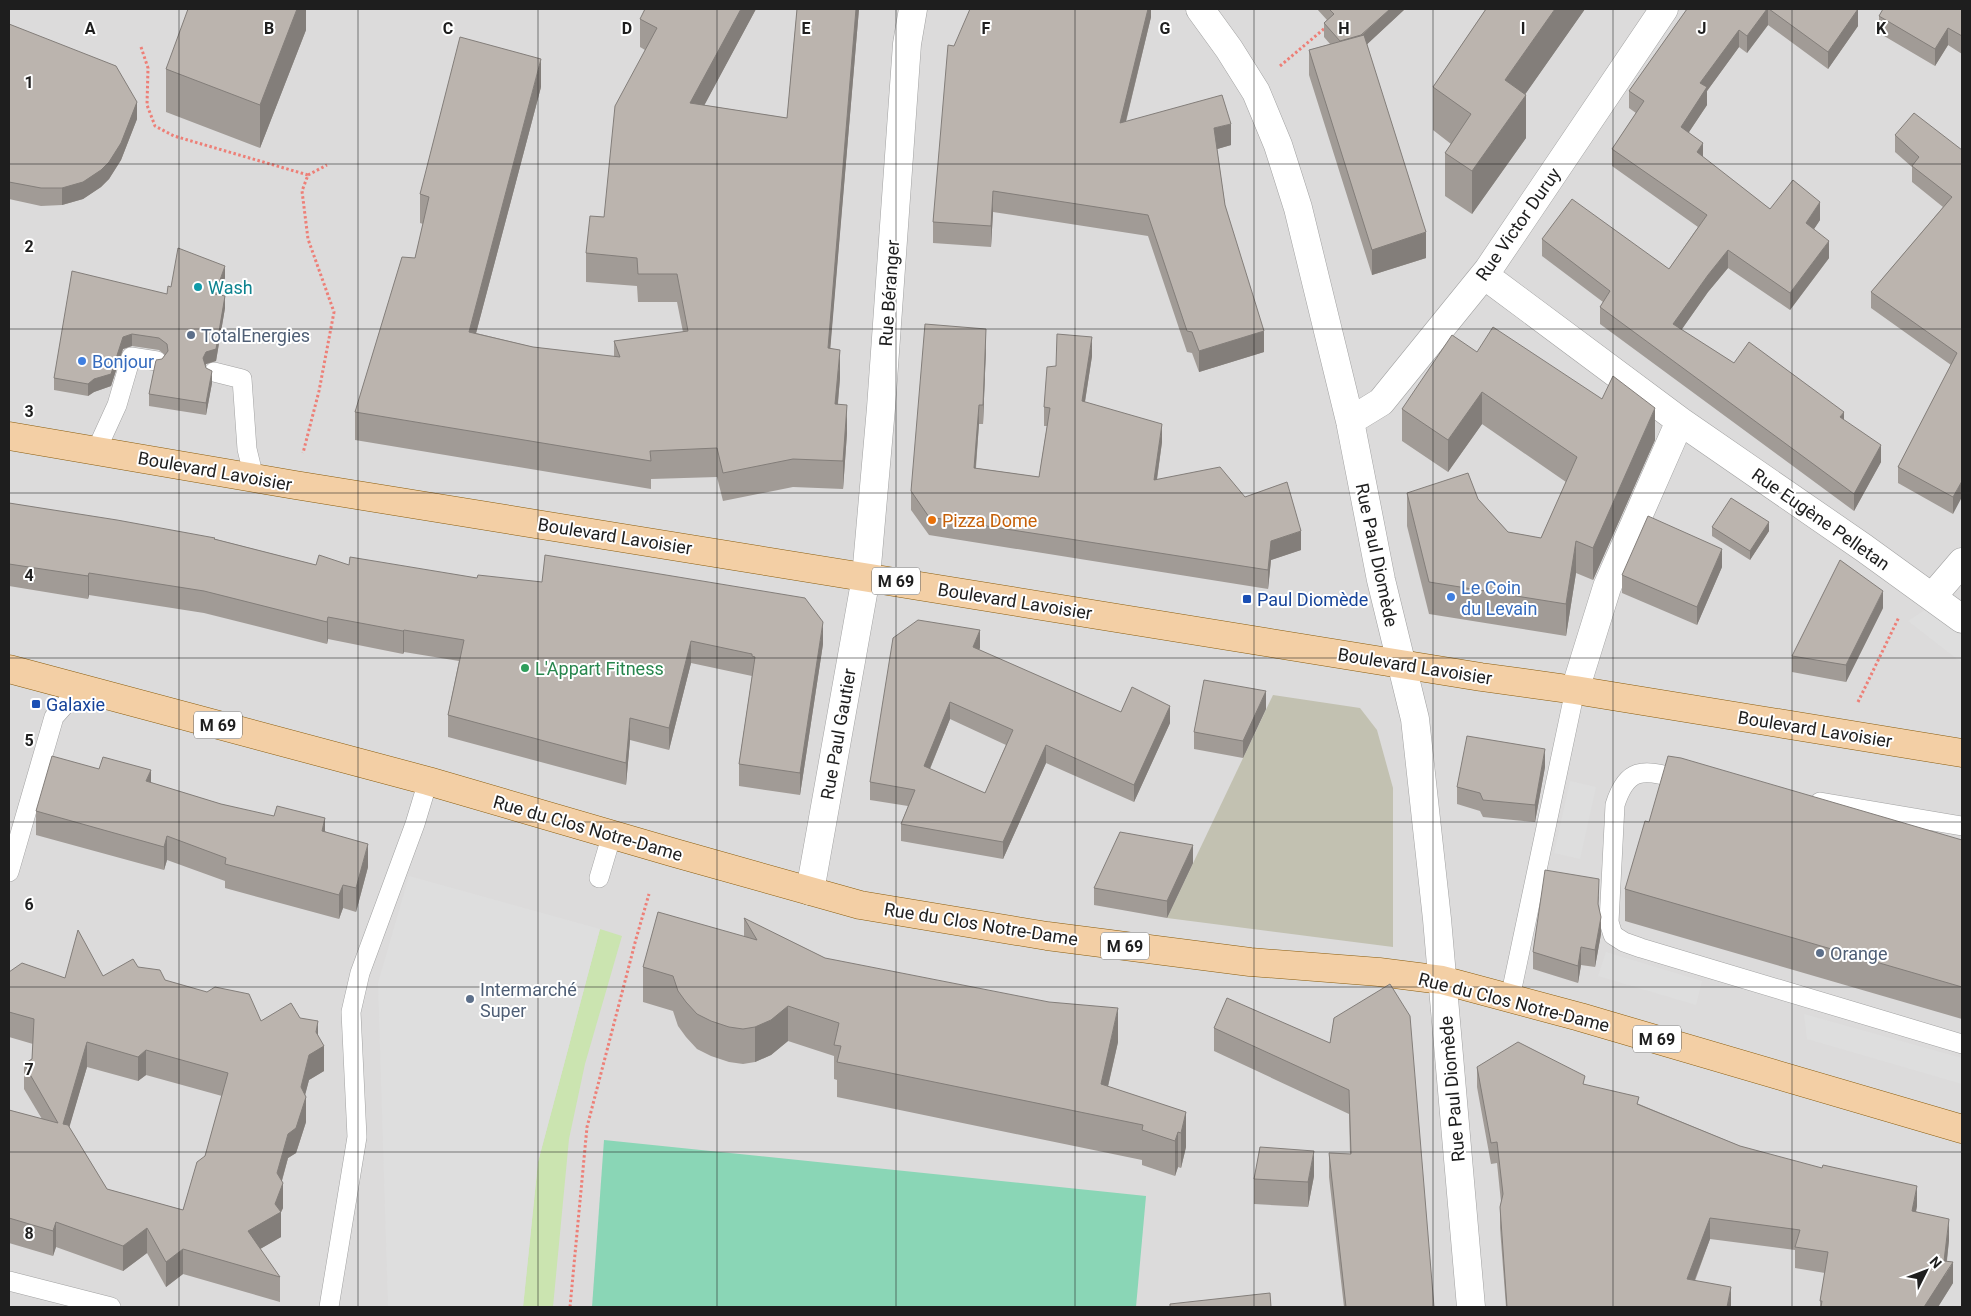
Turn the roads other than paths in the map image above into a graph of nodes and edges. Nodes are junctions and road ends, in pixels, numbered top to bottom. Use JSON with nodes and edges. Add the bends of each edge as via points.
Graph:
{"nodes":[{"id":1,"x":913,"y":9,"type":"edge"},
{"id":2,"x":1200,"y":9,"type":"edge"},
{"id":3,"x":1664,"y":9,"type":"edge"},
{"id":4,"x":1484,"y":275,"type":"junction"},
{"id":5,"x":158,"y":361,"type":"edge"},
{"id":6,"x":214,"y":372,"type":"edge"},
{"id":7,"x":1350,"y":422,"type":"junction"},
{"id":8,"x":1680,"y":422,"type":"junction"},
{"id":9,"x":9,"y":436,"type":"edge"},
{"id":10,"x":96,"y":451,"type":"junction"},
{"id":11,"x":254,"y":478,"type":"junction"},
{"id":12,"x":1962,"y":562,"type":"edge"},
{"id":13,"x":866,"y":577,"type":"junction"},
{"id":14,"x":1932,"y":597,"type":"junction"},
{"id":15,"x":1962,"y":618,"type":"edge"},
{"id":16,"x":1400,"y":664,"type":"junction"},
{"id":17,"x":9,"y":669,"type":"edge"},
{"id":18,"x":80,"y":688,"type":"junction"},
{"id":19,"x":1575,"y":690,"type":"junction"},
{"id":20,"x":1962,"y":753,"type":"edge"},
{"id":21,"x":428,"y":781,"type":"junction"},
{"id":22,"x":1709,"y":783,"type":"edge"},
{"id":23,"x":1806,"y":800,"type":"edge"},
{"id":24,"x":1962,"y":826,"type":"edge"},
{"id":25,"x":612,"y":834,"type":"junction"},
{"id":26,"x":9,"y":872,"type":"edge"},
{"id":27,"x":598,"y":878,"type":"dead end"},
{"id":28,"x":810,"y":891,"type":"junction"},
{"id":29,"x":1442,"y":980,"type":"junction"},
{"id":30,"x":1510,"y":998,"type":"junction"},
{"id":31,"x":1962,"y":1044,"type":"edge"},
{"id":32,"x":1962,"y":1129,"type":"edge"},
{"id":33,"x":9,"y":1281,"type":"edge"},
{"id":34,"x":111,"y":1307,"type":"edge"},
{"id":35,"x":329,"y":1307,"type":"edge"},
{"id":36,"x":1471,"y":1307,"type":"edge"}],
"edges":[{"from":1,"to":13,"type":"street","name":"Rue Béranger","via":[[907,44]]},
{"from":2,"to":7,"type":"street","name":"Rue Paul Diomède","via":[[1253,88],[1278,145],[1298,208]]},
{"from":3,"to":4,"type":"street","name":"Rue Victor Duruy"},
{"from":4,"to":7,"type":"street","name":"Rue Victor Duruy","via":[[1381,402]]},
{"from":4,"to":8,"type":"street","name":"Rue Eugène Pelletan"},
{"from":5,"to":10,"type":"lane","via":[[131,357],[117,405]]},
{"from":6,"to":11,"type":"lane","via":[[242,379],[247,449]]},
{"from":7,"to":16,"type":"street","name":"Rue Paul Diomède"},
{"from":8,"to":14,"type":"street","name":"Rue Eugène Pelletan"},
{"from":8,"to":19,"type":"street","via":[[1607,587]]},
{"from":9,"to":10,"type":"main road","name":"Boulevard Lavoisier","number":"M 69"},
{"from":10,"to":11,"type":"main road","name":"Boulevard Lavoisier","number":"M 69"},
{"from":11,"to":13,"type":"main road","name":"Boulevard Lavoisier","number":"M 69"},
{"from":12,"to":14,"type":"street"},
{"from":13,"to":16,"type":"main road","name":"Boulevard Lavoisier","number":"M 69"},
{"from":13,"to":28,"type":"street","name":"Rue Paul Gautier"},
{"from":14,"to":15,"type":"street","name":"Rue Eugène Pelletan"},
{"from":16,"to":19,"type":"main road","name":"Boulevard Lavoisier","number":"M 69"},
{"from":16,"to":29,"type":"street","name":"Rue Paul Diomède","via":[[1415,719]]},
{"from":17,"to":18,"type":"main road","name":"Rue du Clos Notre-Dame","number":"M 69"},
{"from":18,"to":21,"type":"main road","name":"Rue du Clos Notre-Dame","number":"M 69"},
{"from":18,"to":26,"type":"lane","via":[[54,717]]},
{"from":19,"to":20,"type":"main road","name":"Boulevard Lavoisier","number":"M 69"},
{"from":19,"to":30,"type":"lane"},
{"from":21,"to":25,"type":"main road","name":"Rue du Clos Notre-Dame","number":"M 69"},
{"from":21,"to":35,"type":"lane","via":[[360,972],[351,1012],[357,1138]]},
{"from":22,"to":31,"type":"lane","via":[[1641,772],[1631,777],[1620,790],[1615,805],[1609,922],[1613,935],[1641,948]]},
{"from":23,"to":24,"type":"lane"},
{"from":25,"to":27,"type":"lane"},
{"from":25,"to":28,"type":"main road","name":"Rue du Clos Notre-Dame","number":"M 69"},
{"from":28,"to":29,"type":"main road","name":"Rue du Clos Notre-Dame","number":"M 69","via":[[860,905],[1047,936],[1250,962]]},
{"from":29,"to":30,"type":"main road","name":"Rue du Clos Notre-Dame","number":"M 69"},
{"from":29,"to":36,"type":"street","name":"Rue Paul Diomède"},
{"from":30,"to":32,"type":"main road","name":"Rue du Clos Notre-Dame","number":"M 69"},
{"from":33,"to":34,"type":"lane"}]}
